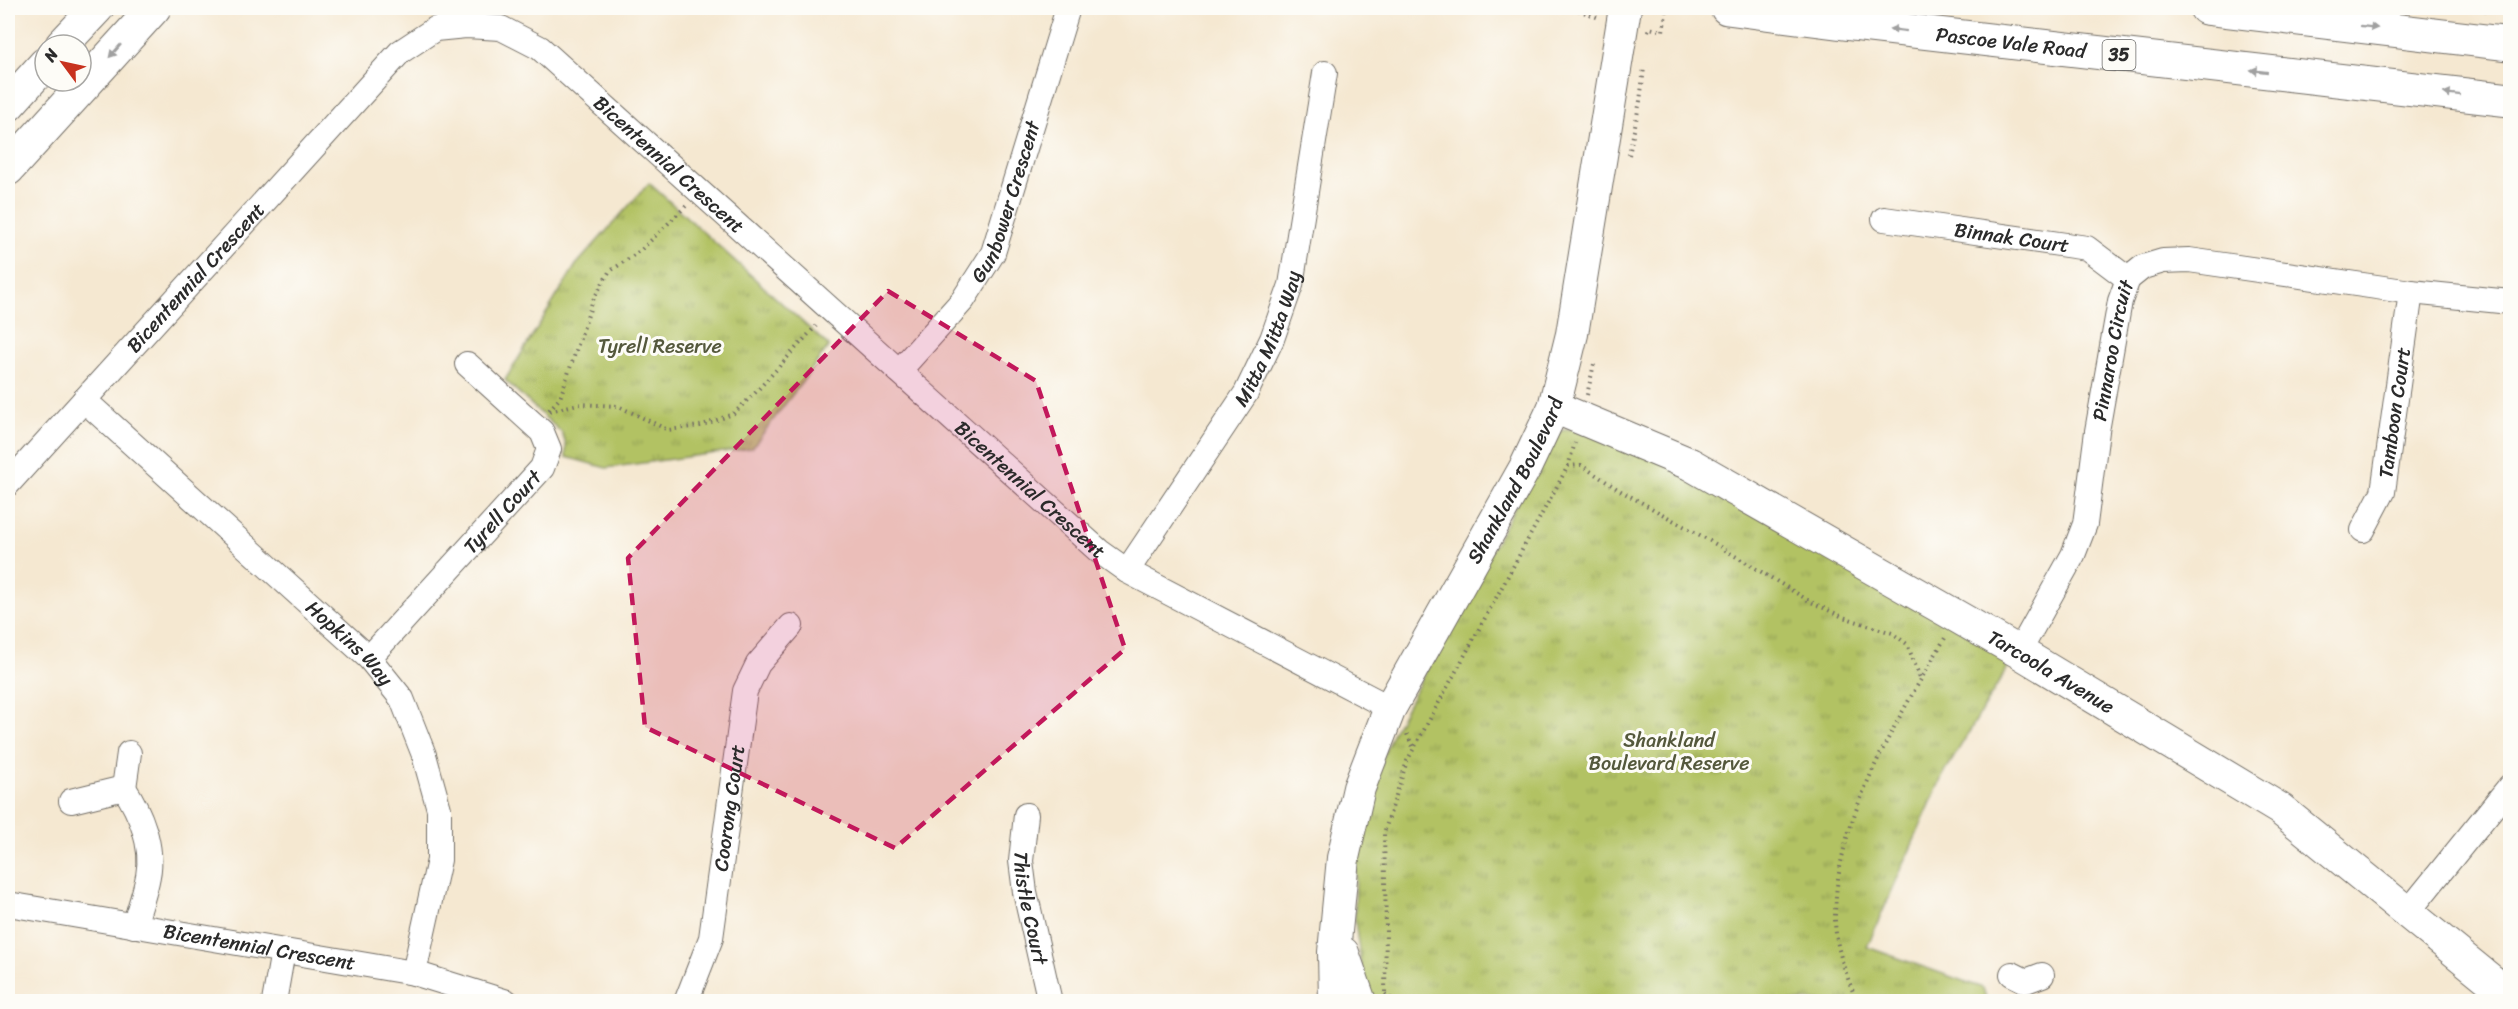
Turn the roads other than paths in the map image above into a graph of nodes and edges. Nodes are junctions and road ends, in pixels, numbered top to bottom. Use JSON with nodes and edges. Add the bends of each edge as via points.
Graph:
{"nodes":[{"id":1,"x":97,"y":8,"type":"edge"},
{"id":2,"x":154,"y":8,"type":"edge"},
{"id":3,"x":1068,"y":8,"type":"edge"},
{"id":4,"x":1624,"y":8,"type":"edge"},
{"id":5,"x":1727,"y":8,"type":"edge"},
{"id":6,"x":2206,"y":8,"type":"edge"},
{"id":7,"x":503,"y":18,"type":"edge"},
{"id":8,"x":74,"y":33,"type":"edge"},
{"id":9,"x":2511,"y":44,"type":"edge"},
{"id":10,"x":1325,"y":73,"type":"dead end"},
{"id":11,"x":33,"y":77,"type":"edge"},
{"id":12,"x":2511,"y":100,"type":"edge"},
{"id":13,"x":8,"y":105,"type":"edge"},
{"id":14,"x":8,"y":169,"type":"edge"},
{"id":15,"x":1878,"y":218,"type":"dead end"},
{"id":16,"x":2128,"y":279,"type":"junction"},
{"id":17,"x":2410,"y":292,"type":"junction"},
{"id":18,"x":2511,"y":302,"type":"edge"},
{"id":19,"x":467,"y":364,"type":"dead end"},
{"id":20,"x":899,"y":371,"type":"junction"},
{"id":21,"x":84,"y":400,"type":"junction"},
{"id":22,"x":1568,"y":413,"type":"junction"},
{"id":23,"x":8,"y":484,"type":"edge"},
{"id":24,"x":2360,"y":530,"type":"dead end"},
{"id":25,"x":1127,"y":571,"type":"junction"},
{"id":26,"x":791,"y":626,"type":"dead end"},
{"id":27,"x":2019,"y":652,"type":"junction"},
{"id":28,"x":369,"y":658,"type":"junction"},
{"id":29,"x":1390,"y":708,"type":"junction"},
{"id":30,"x":129,"y":753,"type":"dead end"},
{"id":31,"x":2511,"y":786,"type":"edge"},
{"id":32,"x":124,"y":788,"type":"junction"},
{"id":33,"x":71,"y":801,"type":"dead end"},
{"id":34,"x":1026,"y":815,"type":"dead end"},
{"id":35,"x":8,"y":904,"type":"edge"},
{"id":36,"x":2408,"y":912,"type":"junction"},
{"id":37,"x":134,"y":926,"type":"junction"},
{"id":38,"x":1337,"y":929,"type":"junction"},
{"id":39,"x":283,"y":951,"type":"junction"},
{"id":40,"x":414,"y":973,"type":"junction"},
{"id":41,"x":2511,"y":996,"type":"edge"},
{"id":42,"x":1372,"y":998,"type":"edge"},
{"id":43,"x":274,"y":1002,"type":"edge"},
{"id":44,"x":507,"y":1002,"type":"edge"},
{"id":45,"x":686,"y":1002,"type":"edge"},
{"id":46,"x":1050,"y":1002,"type":"edge"},
{"id":47,"x":1335,"y":1002,"type":"edge"}],
"edges":[{"from":1,"to":8,"type":"main road"},
{"from":2,"to":14,"type":"main road","one_way":true},
{"from":3,"to":20,"type":"street","name":"Gunbower Crescent","via":[[993,253],[963,300]]},
{"from":4,"to":22,"type":"street","name":"Shankland Boulevard","via":[[1572,334]]},
{"from":12,"to":5,"type":"main road","name":"Pascoe Vale Road","number":"35","one_way":true},
{"from":6,"to":9,"type":"main road","one_way":true},
{"from":7,"to":20,"type":"street","name":"Bicentennial Crescent"},
{"from":7,"to":21,"type":"street","name":"Bicentennial Crescent","via":[[435,28],[400,52]]},
{"from":10,"to":25,"type":"street","name":"Mitta Mitta Way","via":[[1291,285],[1272,339],[1246,393]]},
{"from":11,"to":13,"type":"main road"},
{"from":15,"to":16,"type":"street","name":"Binnak Court","via":[[2087,248]]},
{"from":16,"to":17,"type":"street","name":"Pinnaroo Circuit","via":[[2143,267],[2189,260]]},
{"from":16,"to":27,"type":"street","name":"Pinnaroo Circuit","via":[[2120,301],[2097,431],[2085,524],[2073,555]]},
{"from":17,"to":18,"type":"street","name":"Pinnaroo Circuit"},
{"from":17,"to":24,"type":"street","name":"Tamboon Court","via":[[2383,492]]},
{"from":19,"to":28,"type":"street","name":"Tyrell Court","via":[[542,432],[549,449],[542,468]]},
{"from":20,"to":25,"type":"street","name":"Bicentennial Crescent","via":[[1099,551]]},
{"from":21,"to":23,"type":"street","name":"Bicentennial Crescent"},
{"from":21,"to":28,"type":"street","name":"Hopkins Way"},
{"from":22,"to":27,"type":"street","name":"Tarcoola Avenue","via":[[1690,464]]},
{"from":22,"to":29,"type":"street","name":"Shankland Boulevard","via":[[1526,466]]},
{"from":25,"to":29,"type":"street","name":"Bicentennial Crescent"},
{"from":26,"to":45,"type":"street","name":"Coorong Court","via":[[758,664],[746,691],[711,938]]},
{"from":27,"to":36,"type":"street","name":"Tarcoola Avenue","via":[[2280,808]]},
{"from":28,"to":40,"type":"street","name":"Hopkins Way","via":[[402,699],[439,809],[439,860]]},
{"from":29,"to":38,"type":"street","name":"Shankland Boulevard","via":[[1359,788],[1343,858]]},
{"from":30,"to":32,"type":"street"},
{"from":31,"to":36,"type":"street"},
{"from":32,"to":33,"type":"street"},
{"from":32,"to":37,"type":"street","via":[[136,807],[147,844],[149,874]]},
{"from":34,"to":46,"type":"street","name":"Thistle Court","via":[[1021,861]]},
{"from":35,"to":37,"type":"street","name":"Bicentennial Crescent"},
{"from":36,"to":41,"type":"street","name":"Tarcoola Avenue"},
{"from":37,"to":39,"type":"street","name":"Bicentennial Crescent"},
{"from":38,"to":42,"type":"street","name":"Shankland Boulevard","via":[[1348,972]]},
{"from":38,"to":47,"type":"street","name":"Shankland Boulevard"},
{"from":39,"to":40,"type":"street","name":"Bicentennial Crescent"},
{"from":39,"to":43,"type":"street"},
{"from":40,"to":44,"type":"street","name":"Bicentennial Crescent"}]}
